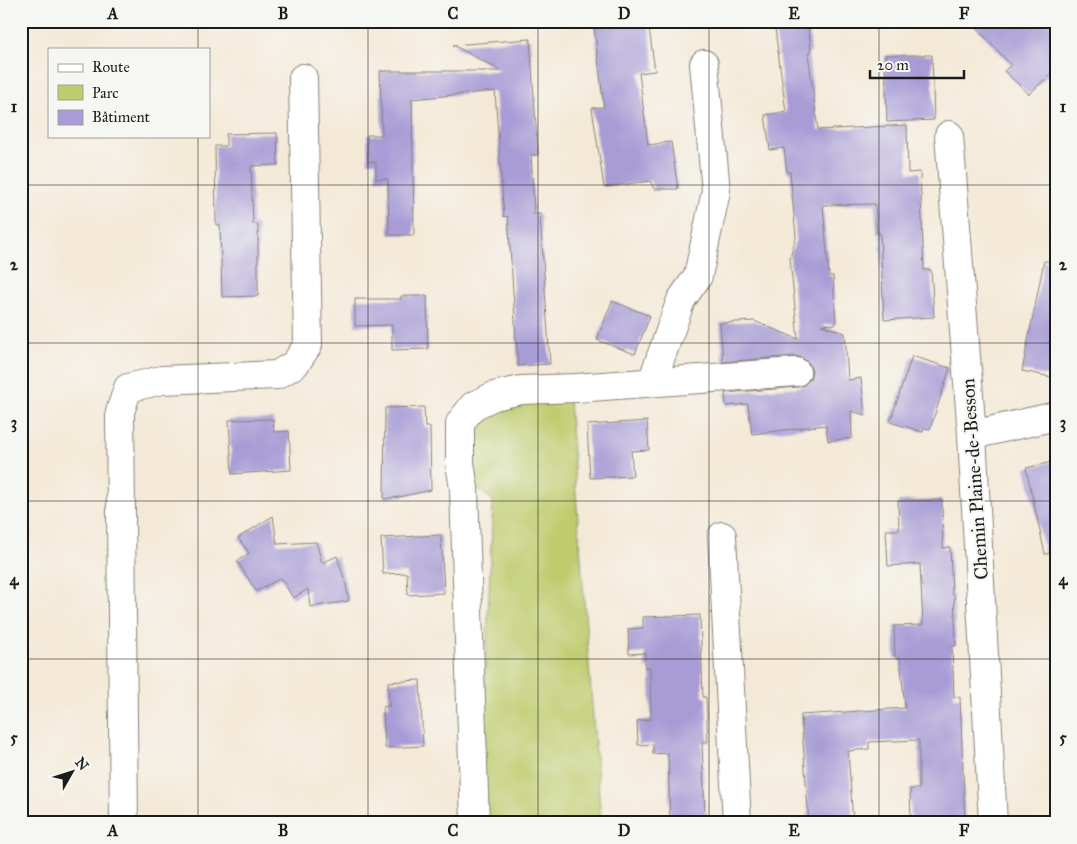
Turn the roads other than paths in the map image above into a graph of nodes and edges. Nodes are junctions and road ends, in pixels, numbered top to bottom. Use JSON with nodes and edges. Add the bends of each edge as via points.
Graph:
{"nodes":[{"id":1,"x":704,"y":64,"type":"dead end"},
{"id":2,"x":303,"y":78,"type":"dead end"},
{"id":3,"x":949,"y":135,"type":"dead end"},
{"id":4,"x":796,"y":372,"type":"dead end"},
{"id":5,"x":652,"y":382,"type":"junction"},
{"id":6,"x":1056,"y":416,"type":"edge"},
{"id":7,"x":972,"y":435,"type":"junction"},
{"id":8,"x":722,"y":536,"type":"dead end"},
{"id":9,"x":124,"y":823,"type":"edge"},
{"id":10,"x":475,"y":823,"type":"edge"},
{"id":11,"x":737,"y":823,"type":"edge"},
{"id":12,"x":994,"y":823,"type":"edge"}],
"edges":[{"from":1,"to":5,"type":"street","via":[[716,191],[698,276],[681,300]]},
{"from":2,"to":9,"type":"street","via":[[308,345],[295,364],[277,376],[162,380],[128,388],[120,412]]},
{"from":3,"to":7,"type":"street","name":"Chemin Plaine-de-Besson"},
{"from":4,"to":5,"type":"street"},
{"from":5,"to":10,"type":"street","via":[[521,390],[494,396],[473,406],[460,423]]},
{"from":6,"to":7,"type":"street"},
{"from":7,"to":12,"type":"street","name":"Chemin Plaine-de-Besson"},
{"from":8,"to":11,"type":"street"}]}
